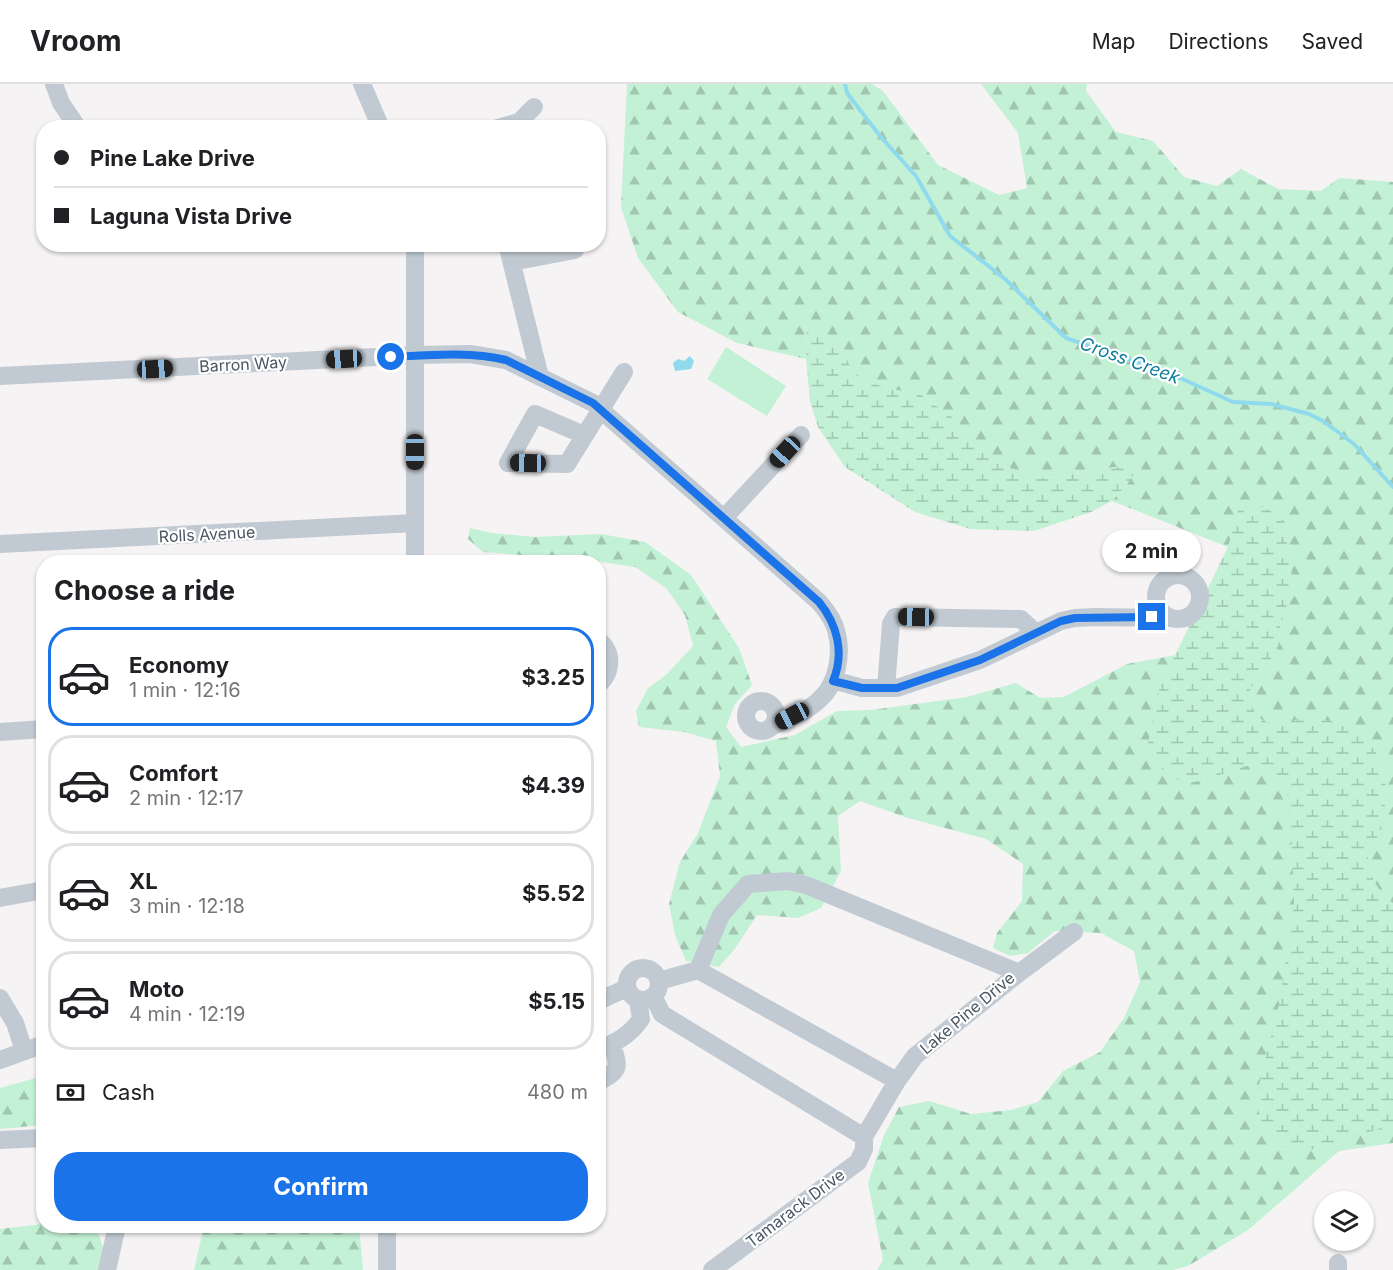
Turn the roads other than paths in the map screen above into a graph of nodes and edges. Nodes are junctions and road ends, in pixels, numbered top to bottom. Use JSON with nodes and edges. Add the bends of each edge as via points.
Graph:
{"nodes":[{"id":1,"x":54,"y":84,"type":"edge"},
{"id":2,"x":362,"y":84,"type":"edge"},
{"id":3,"x":534,"y":107,"type":"dead end"},
{"id":4,"x":73,"y":120,"type":"edge"},
{"id":5,"x":378,"y":120,"type":"edge"},
{"id":6,"x":521,"y":120,"type":"edge"},
{"id":7,"x":415,"y":252,"type":"edge"},
{"id":8,"x":532,"y":252,"type":"edge"},
{"id":9,"x":510,"y":253,"type":"edge"},
{"id":10,"x":415,"y":356,"type":"junction"},
{"id":11,"x":624,"y":372,"type":"dead end"},
{"id":12,"x":0,"y":376,"type":"edge"},
{"id":13,"x":540,"y":377,"type":"junction"},
{"id":14,"x":600,"y":409,"type":"junction"},
{"id":15,"x":584,"y":435,"type":"dead end"},
{"id":16,"x":801,"y":435,"type":"dead end"},
{"id":17,"x":724,"y":518,"type":"junction"},
{"id":18,"x":415,"y":523,"type":"junction"},
{"id":19,"x":0,"y":544,"type":"edge"},
{"id":20,"x":415,"y":555,"type":"edge"},
{"id":21,"x":1172,"y":618,"type":"dead end"},
{"id":22,"x":1036,"y":633,"type":"junction"},
{"id":23,"x":606,"y":650,"type":"edge"},
{"id":24,"x":606,"y":679,"type":"edge"},
{"id":25,"x":833,"y":681,"type":"junction"},
{"id":26,"x":886,"y":688,"type":"junction"},
{"id":27,"x":771,"y":727,"type":"dead end"},
{"id":28,"x":36,"y":730,"type":"edge"},
{"id":29,"x":0,"y":732,"type":"edge"},
{"id":30,"x":36,"y":891,"type":"edge"},
{"id":31,"x":0,"y":898,"type":"edge"},
{"id":32,"x":1074,"y":932,"type":"dead end"},
{"id":33,"x":698,"y":970,"type":"junction"},
{"id":34,"x":1019,"y":973,"type":"junction"},
{"id":35,"x":644,"y":991,"type":"junction"},
{"id":36,"x":0,"y":998,"type":"edge"},
{"id":37,"x":606,"y":999,"type":"edge"},
{"id":38,"x":36,"y":1047,"type":"edge"},
{"id":39,"x":606,"y":1047,"type":"edge"},
{"id":40,"x":606,"y":1048,"type":"edge"},
{"id":41,"x":24,"y":1051,"type":"junction"},
{"id":42,"x":0,"y":1060,"type":"edge"},
{"id":43,"x":606,"y":1078,"type":"edge"},
{"id":44,"x":897,"y":1081,"type":"junction"},
{"id":45,"x":864,"y":1137,"type":"junction"},
{"id":46,"x":36,"y":1138,"type":"edge"},
{"id":47,"x":0,"y":1140,"type":"edge"},
{"id":48,"x":115,"y":1233,"type":"edge"},
{"id":49,"x":387,"y":1233,"type":"edge"},
{"id":50,"x":107,"y":1270,"type":"edge"},
{"id":51,"x":387,"y":1270,"type":"edge"},
{"id":52,"x":712,"y":1270,"type":"edge"}],
"edges":[{"from":1,"to":4,"type":"street"},
{"from":2,"to":5,"type":"street"},
{"from":3,"to":6,"type":"street"},
{"from":7,"to":10,"type":"street"},
{"from":8,"to":9,"type":"street"},
{"from":9,"to":13,"type":"street"},
{"from":10,"to":12,"type":"street","name":"Barron Way"},
{"from":10,"to":13,"type":"street","name":"Barron Way","via":[[493,357]]},
{"from":10,"to":18,"type":"street"},
{"from":11,"to":14,"type":"street"},
{"from":13,"to":14,"type":"street","name":"Barron Way"},
{"from":14,"to":15,"type":"street"},
{"from":14,"to":17,"type":"street","name":"Barron Way"},
{"from":16,"to":17,"type":"street"},
{"from":17,"to":25,"type":"street","name":"Barron Way","via":[[828,613],[839,648]]},
{"from":18,"to":19,"type":"street","name":"Rolls Avenue"},
{"from":18,"to":20,"type":"street"},
{"from":21,"to":22,"type":"street","via":[[1075,618]]},
{"from":22,"to":26,"type":"street","via":[[948,672]]},
{"from":22,"to":26,"type":"street","via":[[1021,619],[895,617],[891,624]]},
{"from":23,"to":24,"type":"street","via":[[610,671]]},
{"from":25,"to":26,"type":"street","via":[[862,688]]},
{"from":25,"to":27,"type":"street","via":[[813,705]]},
{"from":28,"to":29,"type":"street"},
{"from":30,"to":31,"type":"street"},
{"from":32,"to":34,"type":"street"},
{"from":33,"to":34,"type":"street","name":"Lake Pine Drive","via":[[722,915],[748,884],[788,881]]},
{"from":33,"to":35,"type":"street"},
{"from":33,"to":44,"type":"street"},
{"from":34,"to":44,"type":"street","name":"Lake Pine Drive","via":[[915,1056]]},
{"from":35,"to":37,"type":"street"},
{"from":35,"to":39,"type":"street","via":[[641,1019],[635,1028]]},
{"from":35,"to":45,"type":"street","via":[[662,1014]]},
{"from":36,"to":41,"type":"street","via":[[15,1023]]},
{"from":38,"to":41,"type":"street"},
{"from":40,"to":43,"type":"street","via":[[617,1061],[614,1074]]},
{"from":41,"to":42,"type":"street"},
{"from":44,"to":45,"type":"street","name":"Lake Pine Drive"},
{"from":45,"to":52,"type":"street","name":"Tamarack Drive","via":[[858,1162]]},
{"from":46,"to":47,"type":"street"},
{"from":48,"to":50,"type":"street"},
{"from":49,"to":51,"type":"street"}]}
